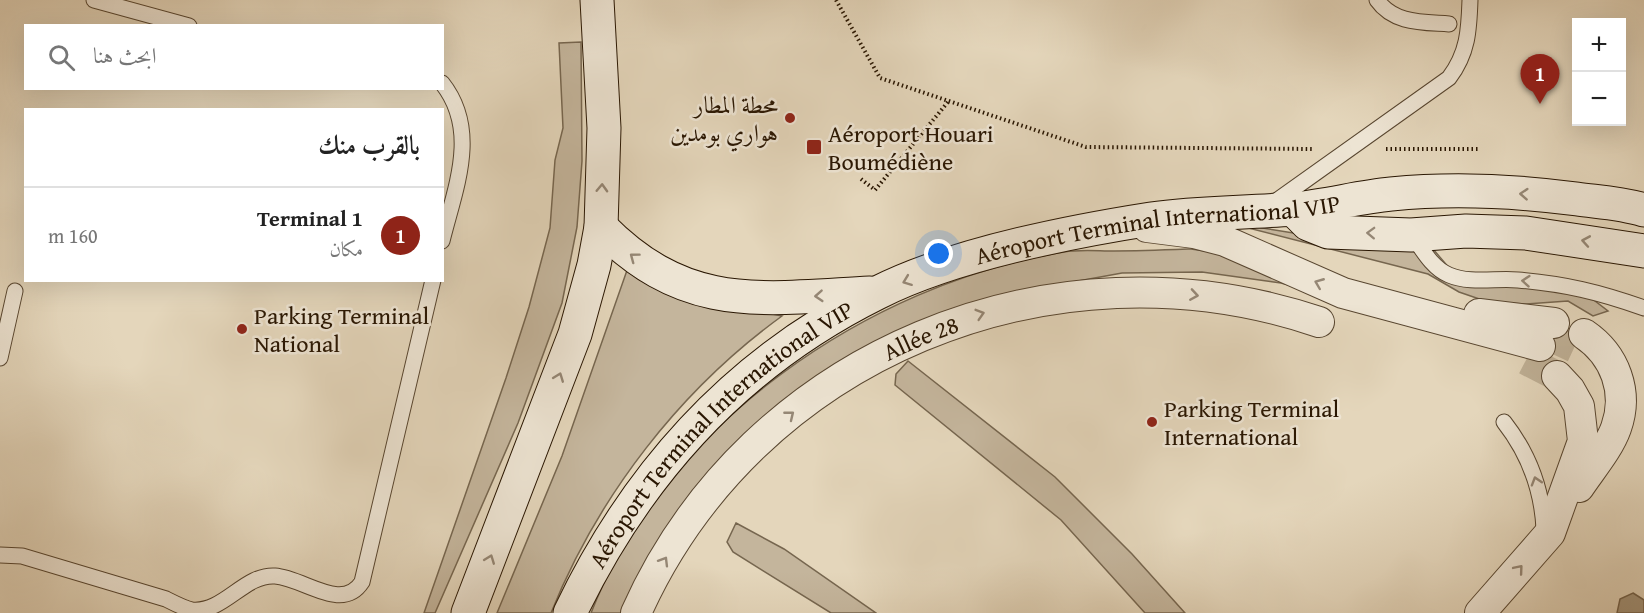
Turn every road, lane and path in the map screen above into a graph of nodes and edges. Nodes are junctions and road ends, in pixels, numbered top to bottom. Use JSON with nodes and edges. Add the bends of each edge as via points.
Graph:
{"nodes":[{"id":1,"x":94,"y":0,"type":"edge"},
{"id":2,"x":597,"y":0,"type":"edge"},
{"id":3,"x":836,"y":0,"type":"edge"},
{"id":4,"x":1377,"y":0,"type":"edge"},
{"id":5,"x":1470,"y":0,"type":"edge"},
{"id":6,"x":182,"y":24,"type":"edge"},
{"id":7,"x":1449,"y":24,"type":"dead end"},
{"id":8,"x":444,"y":87,"type":"edge"},
{"id":9,"x":948,"y":102,"type":"junction"},
{"id":10,"x":1479,"y":149,"type":"dead end"},
{"id":11,"x":1347,"y":150,"type":"junction"},
{"id":12,"x":861,"y":179,"type":"dead end"},
{"id":13,"x":1279,"y":209,"type":"junction"},
{"id":14,"x":1644,"y":210,"type":"edge"},
{"id":15,"x":601,"y":227,"type":"junction"},
{"id":16,"x":1099,"y":228,"type":"junction"},
{"id":17,"x":444,"y":233,"type":"edge"},
{"id":18,"x":1411,"y":235,"type":"junction"},
{"id":19,"x":1644,"y":251,"type":"edge"},
{"id":20,"x":433,"y":282,"type":"edge"},
{"id":21,"x":15,"y":291,"type":"dead end"},
{"id":22,"x":878,"y":292,"type":"junction"},
{"id":23,"x":1374,"y":301,"type":"junction"},
{"id":24,"x":1644,"y":308,"type":"edge"},
{"id":25,"x":1319,"y":322,"type":"dead end"},
{"id":26,"x":0,"y":358,"type":"edge"},
{"id":27,"x":1504,"y":422,"type":"dead end"},
{"id":28,"x":1548,"y":536,"type":"junction"},
{"id":29,"x":0,"y":555,"type":"edge"},
{"id":30,"x":468,"y":613,"type":"edge"},
{"id":31,"x":570,"y":613,"type":"edge"},
{"id":32,"x":636,"y":613,"type":"edge"},
{"id":33,"x":1480,"y":613,"type":"edge"}],
"edges":[{"from":1,"to":6,"type":"lane"},
{"from":15,"to":2,"type":"main road","one_way":true,"via":[[603,118]]},
{"from":3,"to":9,"type":"path","via":[[880,78]]},
{"from":4,"to":7,"type":"lane","via":[[1393,15],[1407,21]]},
{"from":5,"to":11,"type":"lane","via":[[1468,40],[1449,78]]},
{"from":8,"to":17,"type":"lane","via":[[461,118],[464,148]]},
{"from":9,"to":11,"type":"path","via":[[1086,147]]},
{"from":9,"to":12,"type":"path","via":[[874,190]]},
{"from":10,"to":11,"type":"path"},
{"from":11,"to":13,"type":"lane"},
{"from":14,"to":13,"type":"main road","name":"Aéroport Terminal International VIP","one_way":true,"via":[[1546,195],[1444,191]]},
{"from":13,"to":16,"type":"main road","name":"Aéroport Terminal International VIP","via":[[1154,219]]},
{"from":18,"to":13,"type":"main road","one_way":true,"via":[[1328,232]]},
{"from":22,"to":15,"type":"main road","one_way":true,"via":[[771,299],[717,295],[665,277],[627,252]]},
{"from":30,"to":15,"type":"main road","one_way":true,"via":[[575,334],[586,302]]},
{"from":16,"to":22,"type":"main road","name":"Aéroport Terminal International VIP","one_way":true,"via":[[1006,249]]},
{"from":23,"to":16,"type":"street","one_way":true,"via":[[1312,281],[1225,240],[1163,228]]},
{"from":19,"to":18,"type":"main road","one_way":true,"via":[[1526,233],[1466,231]]},
{"from":24,"to":18,"type":"lane","one_way":true,"via":[[1595,291],[1553,283],[1450,276],[1435,265]]},
{"from":20,"to":29,"type":"lane","via":[[362,582],[352,595],[337,598],[273,576],[256,579],[210,608],[189,609],[22,556]]},
{"from":21,"to":26,"type":"lane"},
{"from":22,"to":31,"type":"main road","name":"Aéroport Terminal International VIP","via":[[819,326],[714,407],[628,507]]},
{"from":23,"to":23,"type":"street","via":[[1541,341]]},
{"from":32,"to":25,"type":"street","name":"Allée 28","one_way":true,"via":[[656,573],[694,516],[738,462],[789,415],[849,373],[916,338],[1017,305],[1105,292],[1183,293],[1255,304]]},
{"from":28,"to":27,"type":"lane","one_way":true,"via":[[1532,468]]},
{"from":28,"to":28,"type":"street","via":[[1583,441],[1579,406],[1570,390],[1571,354],[1607,354],[1621,391],[1616,430]]},
{"from":33,"to":28,"type":"street","one_way":true}]}
